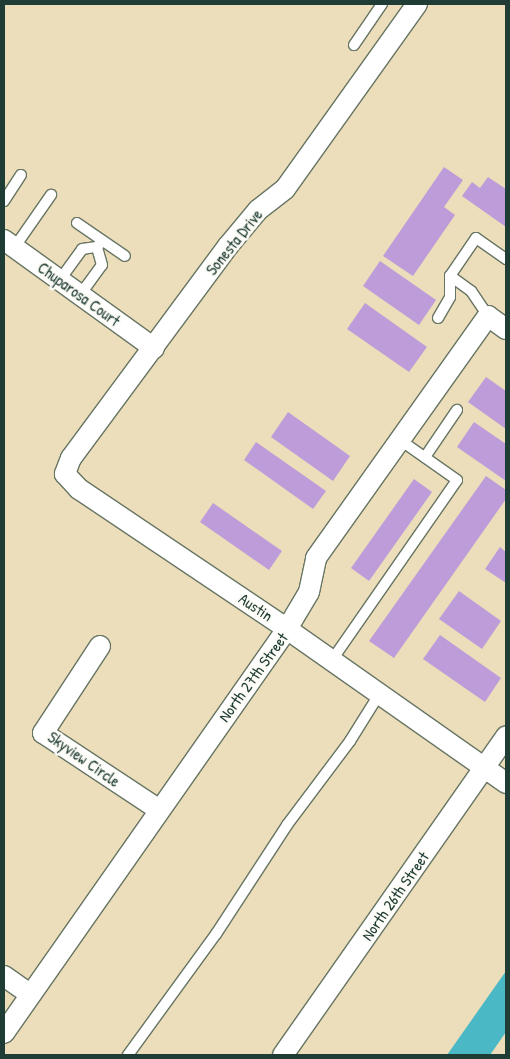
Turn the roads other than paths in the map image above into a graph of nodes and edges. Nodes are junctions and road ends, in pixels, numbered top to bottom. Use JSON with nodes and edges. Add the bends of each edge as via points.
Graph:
{"nodes":[{"id":1,"x":382,"y":4,"type":"edge"},
{"id":2,"x":417,"y":4,"type":"edge"},
{"id":3,"x":354,"y":45,"type":"dead end"},
{"id":4,"x":22,"y":175,"type":"dead end"},
{"id":5,"x":51,"y":195,"type":"dead end"},
{"id":6,"x":4,"y":201,"type":"edge"},
{"id":7,"x":76,"y":223,"type":"dead end"},
{"id":8,"x":9,"y":244,"type":"edge"},
{"id":9,"x":99,"y":244,"type":"junction"},
{"id":10,"x":125,"y":256,"type":"dead end"},
{"id":11,"x":506,"y":259,"type":"edge"},
{"id":12,"x":450,"y":276,"type":"junction"},
{"id":13,"x":59,"y":280,"type":"junction"},
{"id":14,"x":80,"y":295,"type":"junction"},
{"id":15,"x":488,"y":316,"type":"junction"},
{"id":16,"x":438,"y":318,"type":"dead end"},
{"id":17,"x":506,"y":329,"type":"edge"},
{"id":18,"x":154,"y":348,"type":"junction"},
{"id":19,"x":457,"y":410,"type":"dead end"},
{"id":20,"x":400,"y":440,"type":"junction"},
{"id":21,"x":425,"y":457,"type":"junction"},
{"id":22,"x":71,"y":458,"type":"joint"},
{"id":23,"x":287,"y":628,"type":"junction"},
{"id":24,"x":100,"y":646,"type":"dead end"},
{"id":25,"x":332,"y":660,"type":"junction"},
{"id":26,"x":380,"y":693,"type":"junction"},
{"id":27,"x":506,"y":736,"type":"edge"},
{"id":28,"x":485,"y":767,"type":"junction"},
{"id":29,"x":506,"y":783,"type":"edge"},
{"id":30,"x":158,"y":809,"type":"junction"},
{"id":31,"x":4,"y":976,"type":"edge"},
{"id":32,"x":30,"y":994,"type":"junction"},
{"id":33,"x":4,"y":1033,"type":"edge"},
{"id":34,"x":128,"y":1055,"type":"edge"},
{"id":35,"x":283,"y":1055,"type":"edge"}],
"edges":[{"from":1,"to":3,"type":"lane"},
{"from":2,"to":18,"type":"street","name":"Sonesta Drive","via":[[285,188],[258,210],[228,246]]},
{"from":4,"to":6,"type":"lane"},
{"from":5,"to":8,"type":"lane"},
{"from":7,"to":9,"type":"lane"},
{"from":8,"to":13,"type":"street","name":"Chuparosa Court"},
{"from":9,"to":10,"type":"lane"},
{"from":9,"to":13,"type":"lane","via":[[82,249]]},
{"from":9,"to":14,"type":"lane","via":[[102,265]]},
{"from":11,"to":12,"type":"lane","via":[[476,238]]},
{"from":12,"to":15,"type":"lane","via":[[471,291]]},
{"from":12,"to":16,"type":"lane","via":[[450,297]]},
{"from":13,"to":14,"type":"street","name":"Chuparosa Court"},
{"from":14,"to":18,"type":"street","name":"Chuparosa Court"},
{"from":15,"to":17,"type":"street"},
{"from":15,"to":20,"type":"street","name":"North 27th Street"},
{"from":18,"to":22,"type":"street","name":"Sonesta Drive"},
{"from":19,"to":21,"type":"lane"},
{"from":20,"to":21,"type":"lane"},
{"from":20,"to":23,"type":"street","name":"North 27th Street","via":[[316,558],[309,592]]},
{"from":21,"to":25,"type":"lane","via":[[457,480]]},
{"from":22,"to":23,"type":"street","name":"Austin","via":[[65,474],[79,489]]},
{"from":23,"to":25,"type":"street","name":"Austin"},
{"from":23,"to":30,"type":"street","name":"North 27th Street"},
{"from":24,"to":30,"type":"street","name":"Skyview Circle","via":[[43,733]]},
{"from":25,"to":26,"type":"street","name":"Austin"},
{"from":26,"to":28,"type":"street","name":"Austin"},
{"from":26,"to":34,"type":"lane","via":[[216,934]]},
{"from":27,"to":28,"type":"street","name":"North 26th Street"},
{"from":28,"to":29,"type":"street","name":"Austin"},
{"from":28,"to":35,"type":"street","name":"North 26th Street"},
{"from":30,"to":32,"type":"street","name":"North 27th Street"},
{"from":31,"to":32,"type":"street"},
{"from":32,"to":33,"type":"street","name":"North 27th Street"}]}
